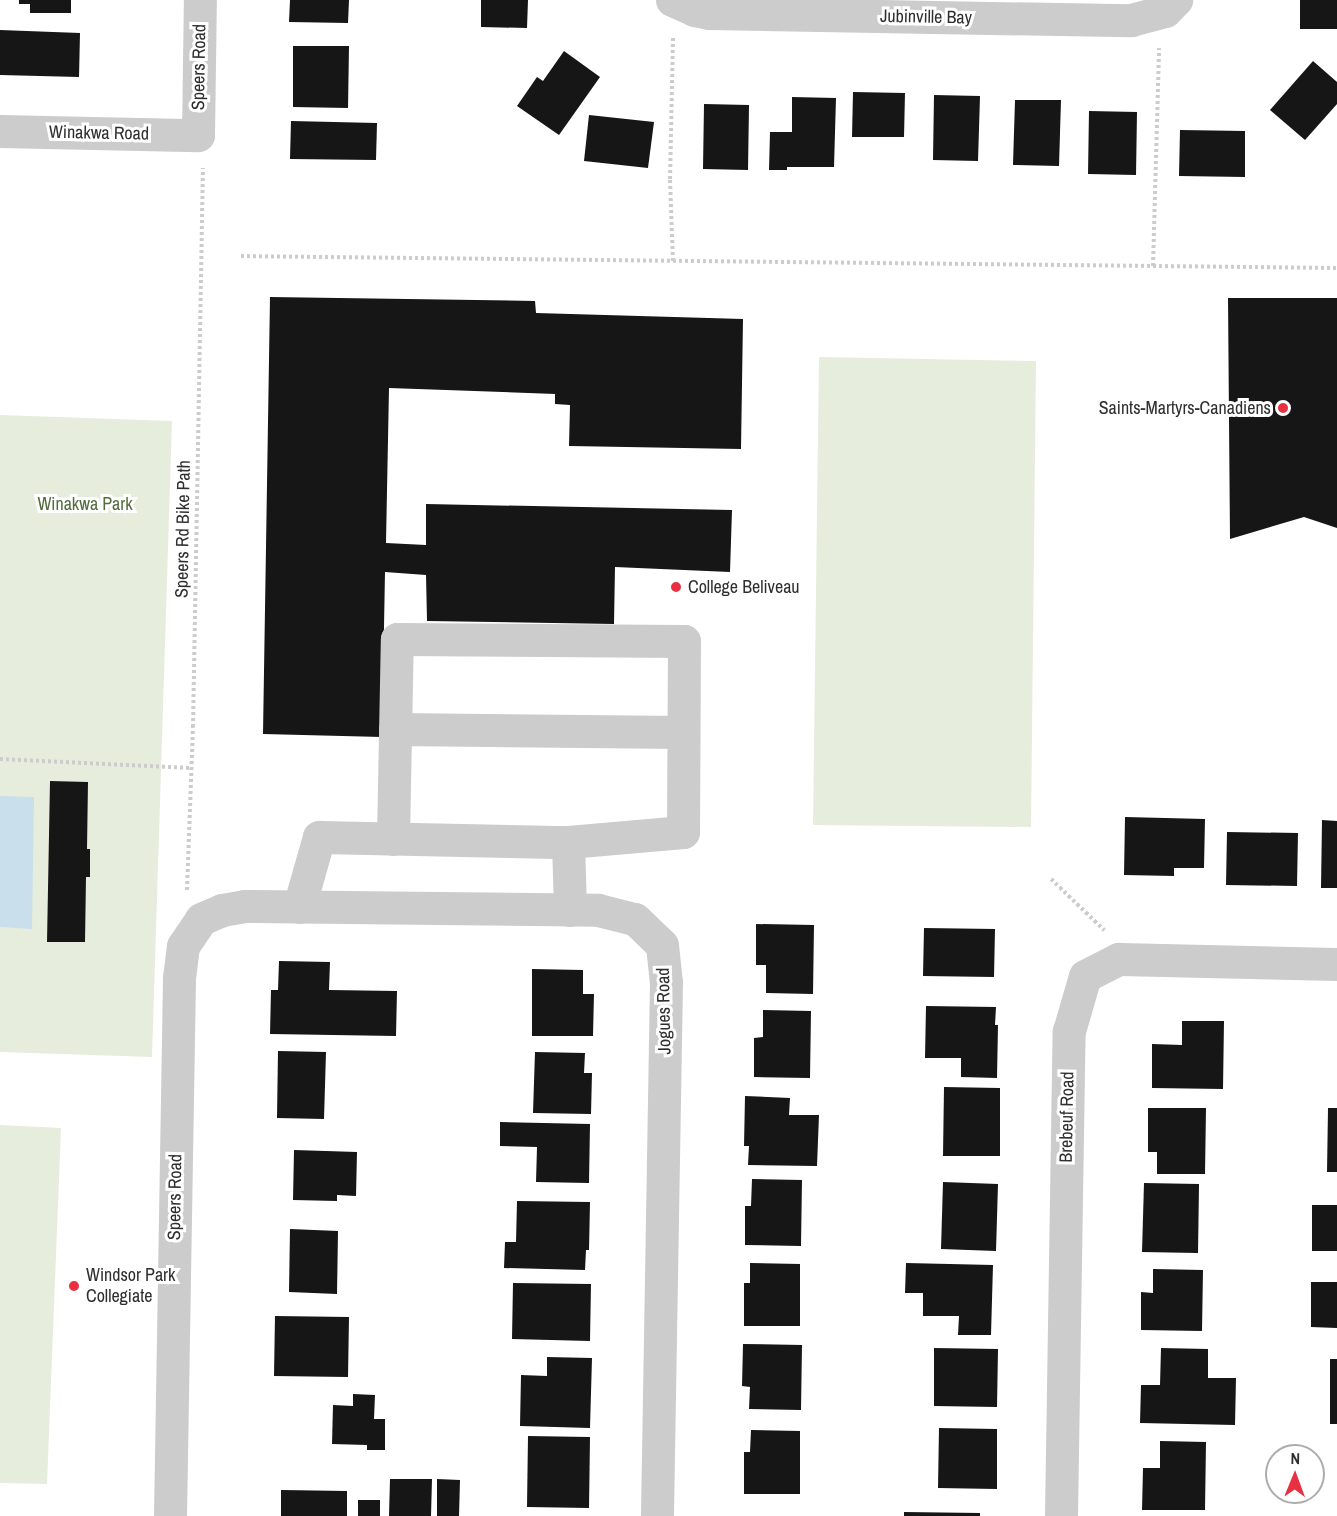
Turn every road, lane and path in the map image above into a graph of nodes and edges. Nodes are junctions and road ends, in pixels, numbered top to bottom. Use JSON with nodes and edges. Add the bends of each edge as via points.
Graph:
{"nodes":[{"id":1,"x":200,"y":0,"type":"edge"},
{"id":2,"x":673,"y":1,"type":"edge"},
{"id":3,"x":1168,"y":7,"type":"edge"},
{"id":4,"x":0,"y":131,"type":"edge"},
{"id":5,"x":198,"y":135,"type":"junction"},
{"id":6,"x":241,"y":256,"type":"dead end"},
{"id":7,"x":673,"y":263,"type":"junction"},
{"id":8,"x":1154,"y":266,"type":"junction"},
{"id":9,"x":1337,"y":268,"type":"edge"},
{"id":10,"x":395,"y":729,"type":"junction"},
{"id":11,"x":683,"y":732,"type":"junction"},
{"id":12,"x":0,"y":759,"type":"edge"},
{"id":13,"x":191,"y":768,"type":"junction"},
{"id":14,"x":393,"y":839,"type":"junction"},
{"id":15,"x":568,"y":842,"type":"junction"},
{"id":16,"x":1051,"y":879,"type":"dead end"},
{"id":17,"x":299,"y":907,"type":"junction"},
{"id":18,"x":570,"y":910,"type":"junction"},
{"id":19,"x":201,"y":919,"type":"junction"},
{"id":20,"x":1135,"y":960,"type":"junction"},
{"id":21,"x":1337,"y":964,"type":"edge"},
{"id":22,"x":170,"y":1516,"type":"edge"},
{"id":23,"x":657,"y":1516,"type":"edge"},
{"id":24,"x":1061,"y":1516,"type":"edge"}],
"edges":[{"from":1,"to":5,"type":"street","name":"Speers Road"},
{"from":2,"to":3,"type":"street","name":"Jubinville Bay","via":[[709,13],[1131,21]]},
{"from":2,"to":7,"type":"path"},
{"from":3,"to":8,"type":"path"},
{"from":4,"to":5,"type":"street","name":"Winakwa Road"},
{"from":5,"to":13,"type":"path","name":"Speers Rd Bike Path","via":[[204,175]]},
{"from":6,"to":7,"type":"path"},
{"from":7,"to":8,"type":"path"},
{"from":8,"to":9,"type":"path"},
{"from":10,"to":11,"type":"street"},
{"from":10,"to":11,"type":"street","via":[[397,639],[672,640],[684,641]]},
{"from":10,"to":14,"type":"street"},
{"from":11,"to":15,"type":"street","via":[[683,832]]},
{"from":12,"to":13,"type":"path"},
{"from":13,"to":19,"type":"path","name":"Speers Rd Bike Path","via":[[187,890],[194,912]]},
{"from":14,"to":15,"type":"street"},
{"from":14,"to":17,"type":"street","via":[[319,837]]},
{"from":15,"to":18,"type":"street"},
{"from":16,"to":20,"type":"path"},
{"from":17,"to":18,"type":"street","name":"Jogues Road"},
{"from":17,"to":19,"type":"street","name":"Jogues Road","via":[[244,906]]},
{"from":18,"to":23,"type":"street","name":"Jogues Road","via":[[598,910],[635,919],[662,945],[666,982]]},
{"from":19,"to":22,"type":"street","name":"Speers Road","via":[[183,946],[179,978]]},
{"from":20,"to":21,"type":"street","name":"Brebeuf Road"},
{"from":20,"to":24,"type":"street","name":"Brebeuf Road","via":[[1119,959],[1085,976],[1069,1030]]}]}
